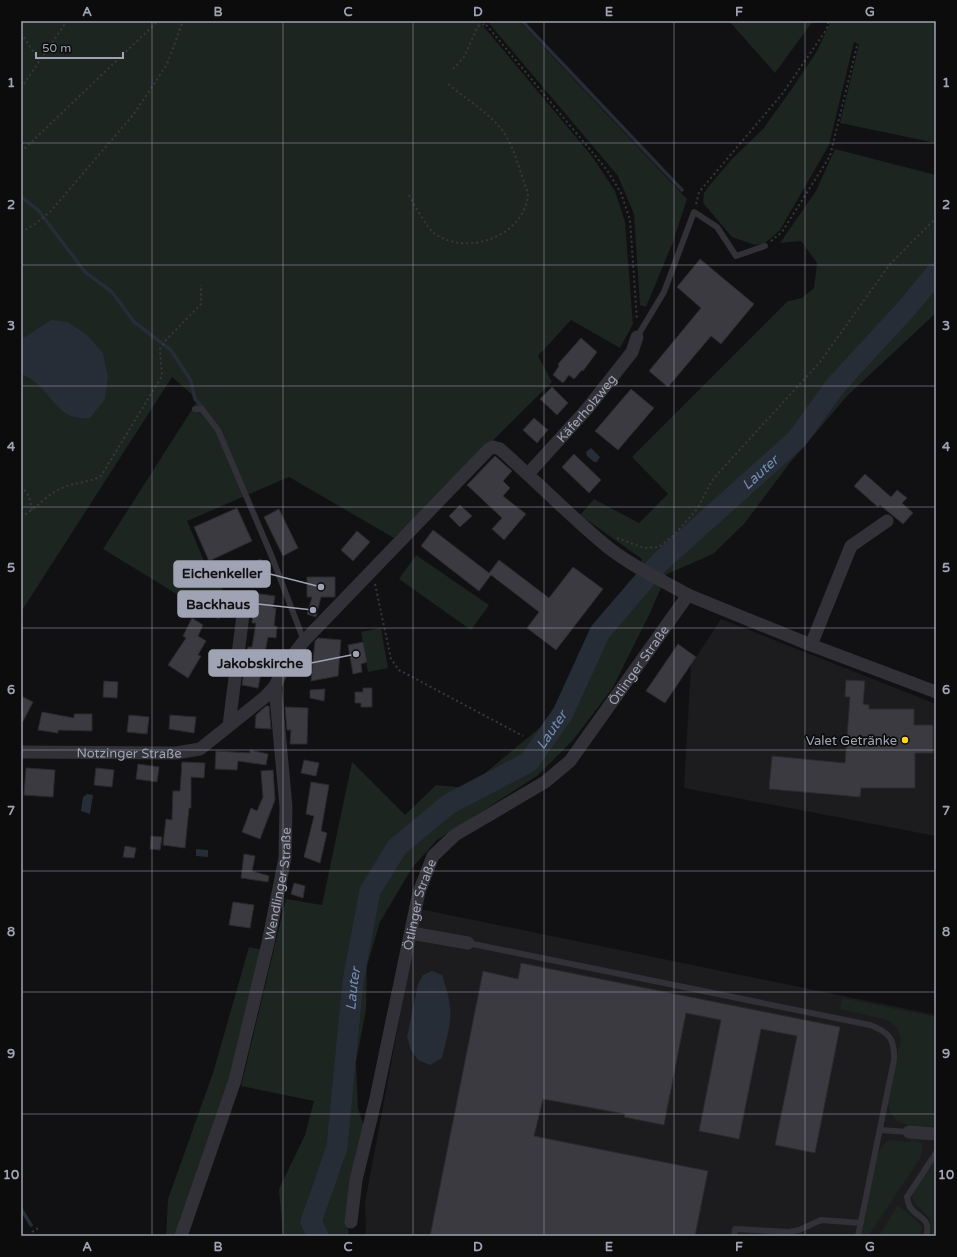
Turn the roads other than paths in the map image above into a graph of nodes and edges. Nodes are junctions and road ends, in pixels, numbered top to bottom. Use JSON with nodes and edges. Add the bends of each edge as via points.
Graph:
{"nodes":[{"id":1,"x":765,"y":246,"type":"road end"},
{"id":2,"x":637,"y":337,"type":"joint"},
{"id":3,"x":195,"y":409,"type":"dead end"},
{"id":4,"x":528,"y":474,"type":"junction"},
{"id":5,"x":887,"y":521,"type":"dead end"},
{"id":6,"x":688,"y":595,"type":"junction"},
{"id":7,"x":244,"y":608,"type":"dead end"},
{"id":8,"x":304,"y":641,"type":"junction"},
{"id":9,"x":811,"y":645,"type":"junction"},
{"id":10,"x":275,"y":686,"type":"junction"},
{"id":11,"x":936,"y":692,"type":"edge"},
{"id":12,"x":229,"y":725,"type":"junction"},
{"id":13,"x":21,"y":752,"type":"edge"},
{"id":14,"x":410,"y":933,"type":"junction"},
{"id":15,"x":468,"y":943,"type":"joint"},
{"id":16,"x":880,"y":1130,"type":"junction"},
{"id":17,"x":909,"y":1132,"type":"joint"},
{"id":18,"x":936,"y":1134,"type":"edge"},
{"id":19,"x":936,"y":1153,"type":"edge"},
{"id":20,"x":351,"y":1222,"type":"dead end"},
{"id":21,"x":861,"y":1223,"type":"junction"},
{"id":22,"x":181,"y":1236,"type":"edge"},
{"id":23,"x":734,"y":1236,"type":"edge"},
{"id":24,"x":858,"y":1236,"type":"edge"},
{"id":25,"x":926,"y":1236,"type":"edge"}],
"edges":[{"from":1,"to":2,"type":"lane","via":[[736,256],[716,227],[694,212],[664,292]]},
{"from":2,"to":4,"type":"street","name":"Käferholzweg","via":[[632,352],[587,409]]},
{"from":3,"to":8,"type":"lane","via":[[202,409],[218,430]]},
{"from":4,"to":6,"type":"street","via":[[605,544],[634,565]]},
{"from":4,"to":8,"type":"street","via":[[500,449],[489,449]]},
{"from":5,"to":9,"type":"street","via":[[851,546]]},
{"from":6,"to":9,"type":"street"},
{"from":6,"to":14,"type":"street","name":"Ötlinger Straße","via":[[570,761],[545,782],[455,835],[433,856],[419,892]]},
{"from":7,"to":12,"type":"street"},
{"from":8,"to":10,"type":"street","via":[[284,667]]},
{"from":9,"to":11,"type":"street"},
{"from":10,"to":12,"type":"street","name":"Notzinger Straße"},
{"from":10,"to":22,"type":"street","name":"Wendlinger Straße","via":[[286,807],[285,858],[268,943],[235,1080]]},
{"from":12,"to":13,"type":"street","name":"Notzinger Straße","via":[[200,749],[176,753]]},
{"from":14,"to":15,"type":"street"},
{"from":14,"to":20,"type":"street","name":"Ötlinger Straße","via":[[376,1098],[356,1180]]},
{"from":15,"to":16,"type":"lane","via":[[882,1029],[893,1042],[895,1054]]},
{"from":16,"to":17,"type":"lane"},
{"from":16,"to":21,"type":"lane"},
{"from":17,"to":18,"type":"street"},
{"from":19,"to":25,"type":"lane","via":[[907,1197],[910,1207],[925,1220],[928,1229]]},
{"from":21,"to":23,"type":"lane","via":[[821,1220],[789,1232],[735,1229]]},
{"from":21,"to":24,"type":"lane"}]}
